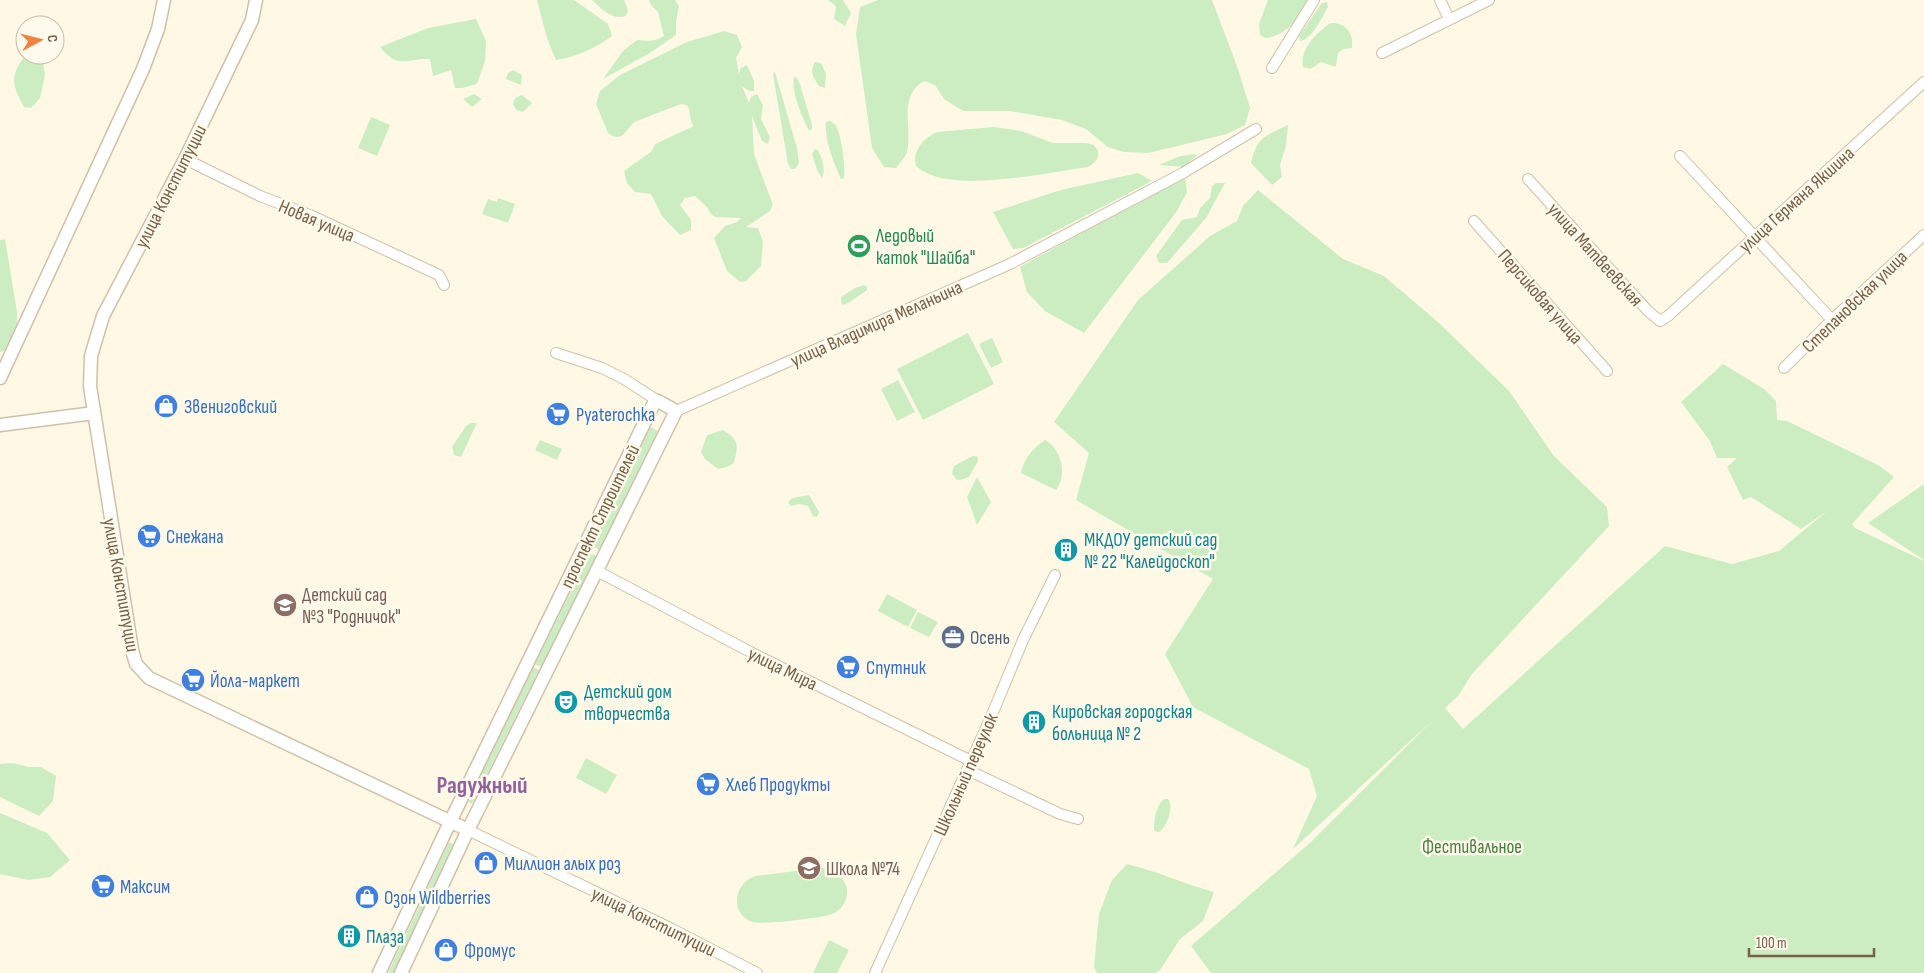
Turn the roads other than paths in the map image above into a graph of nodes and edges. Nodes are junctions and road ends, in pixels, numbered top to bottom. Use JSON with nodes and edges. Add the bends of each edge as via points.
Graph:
{"nodes":[{"id":1,"x":164,"y":0,"type":"edge"},
{"id":2,"x":256,"y":0,"type":"edge"},
{"id":3,"x":1314,"y":0,"type":"edge"},
{"id":4,"x":1440,"y":0,"type":"edge"},
{"id":5,"x":1488,"y":0,"type":"edge"},
{"id":6,"x":1449,"y":19,"type":"junction"},
{"id":7,"x":1382,"y":53,"type":"dead end"},
{"id":8,"x":1272,"y":68,"type":"dead end"},
{"id":9,"x":1924,"y":82,"type":"edge"},
{"id":10,"x":1256,"y":129,"type":"dead end"},
{"id":11,"x":1680,"y":156,"type":"dead end"},
{"id":12,"x":185,"y":159,"type":"junction"},
{"id":13,"x":1528,"y":179,"type":"dead end"},
{"id":14,"x":1474,"y":221,"type":"dead end"},
{"id":15,"x":1924,"y":235,"type":"edge"},
{"id":16,"x":1754,"y":238,"type":"junction"},
{"id":17,"x":444,"y":285,"type":"dead end"},
{"id":18,"x":1668,"y":316,"type":"joint"},
{"id":19,"x":1832,"y":320,"type":"junction"},
{"id":20,"x":556,"y":353,"type":"dead end"},
{"id":21,"x":1784,"y":368,"type":"dead end"},
{"id":22,"x":1607,"y":371,"type":"dead end"},
{"id":23,"x":0,"y":378,"type":"edge"},
{"id":24,"x":658,"y":401,"type":"junction"},
{"id":25,"x":676,"y":410,"type":"junction"},
{"id":26,"x":94,"y":412,"type":"junction"},
{"id":27,"x":0,"y":418,"type":"edge"},
{"id":28,"x":18,"y":423,"type":"junction"},
{"id":29,"x":0,"y":425,"type":"edge"},
{"id":30,"x":597,"y":571,"type":"junction"},
{"id":31,"x":1055,"y":575,"type":"dead end"},
{"id":32,"x":970,"y":765,"type":"junction"},
{"id":33,"x":1078,"y":819,"type":"dead end"},
{"id":34,"x":450,"y":822,"type":"junction"},
{"id":35,"x":468,"y":830,"type":"junction"},
{"id":36,"x":379,"y":973,"type":"edge"},
{"id":37,"x":401,"y":973,"type":"edge"},
{"id":38,"x":757,"y":973,"type":"edge"},
{"id":39,"x":875,"y":973,"type":"edge"}],
"edges":[{"from":1,"to":23,"type":"street","via":[[158,29],[143,68]]},
{"from":2,"to":12,"type":"street","name":"улица Конституции","via":[[252,20]]},
{"from":3,"to":8,"type":"street"},
{"from":4,"to":6,"type":"street"},
{"from":5,"to":6,"type":"street"},
{"from":6,"to":7,"type":"street"},
{"from":9,"to":16,"type":"street","name":"улица Германа Якшина"},
{"from":10,"to":25,"type":"street","name":"улица Владимира Меланьина","via":[[1182,173],[1010,264]]},
{"from":11,"to":16,"type":"street"},
{"from":12,"to":17,"type":"street","name":"Новая улица","via":[[439,275]]},
{"from":12,"to":26,"type":"street","name":"улица Конституции","via":[[103,316],[91,356]]},
{"from":13,"to":18,"type":"street","name":"улица Матвеевская","via":[[1648,311],[1660,321]]},
{"from":14,"to":22,"type":"street","name":"Персиковая улица"},
{"from":15,"to":19,"type":"street","name":"Степановская улица"},
{"from":16,"to":18,"type":"street","name":"улица Германа Якшина"},
{"from":16,"to":19,"type":"street"},
{"from":19,"to":21,"type":"street","name":"Степановская улица"},
{"from":20,"to":24,"type":"street","via":[[602,368]]},
{"from":24,"to":25,"type":"street"},
{"from":24,"to":34,"type":"street","name":"проспект Строителей","via":[[654,403]]},
{"from":25,"to":30,"type":"street","name":"проспект Строителей"},
{"from":26,"to":28,"type":"street"},
{"from":26,"to":34,"type":"street","name":"улица Конституции","via":[[132,650],[140,669],[149,678]]},
{"from":27,"to":28,"type":"street"},
{"from":28,"to":29,"type":"street"},
{"from":30,"to":32,"type":"street","name":"улица Мира"},
{"from":30,"to":35,"type":"street","name":"проспект Строителей"},
{"from":31,"to":32,"type":"street","name":"Школьный переулок","via":[[1023,640]]},
{"from":32,"to":33,"type":"street","name":"улица Мира","via":[[1060,814]]},
{"from":32,"to":39,"type":"street","name":"Школьный переулок"},
{"from":34,"to":35,"type":"street","name":"улица Конституции"},
{"from":34,"to":36,"type":"street","name":"проспект Строителей"},
{"from":35,"to":37,"type":"street","name":"проспект Строителей"},
{"from":35,"to":38,"type":"street","name":"улица Конституции"}]}
